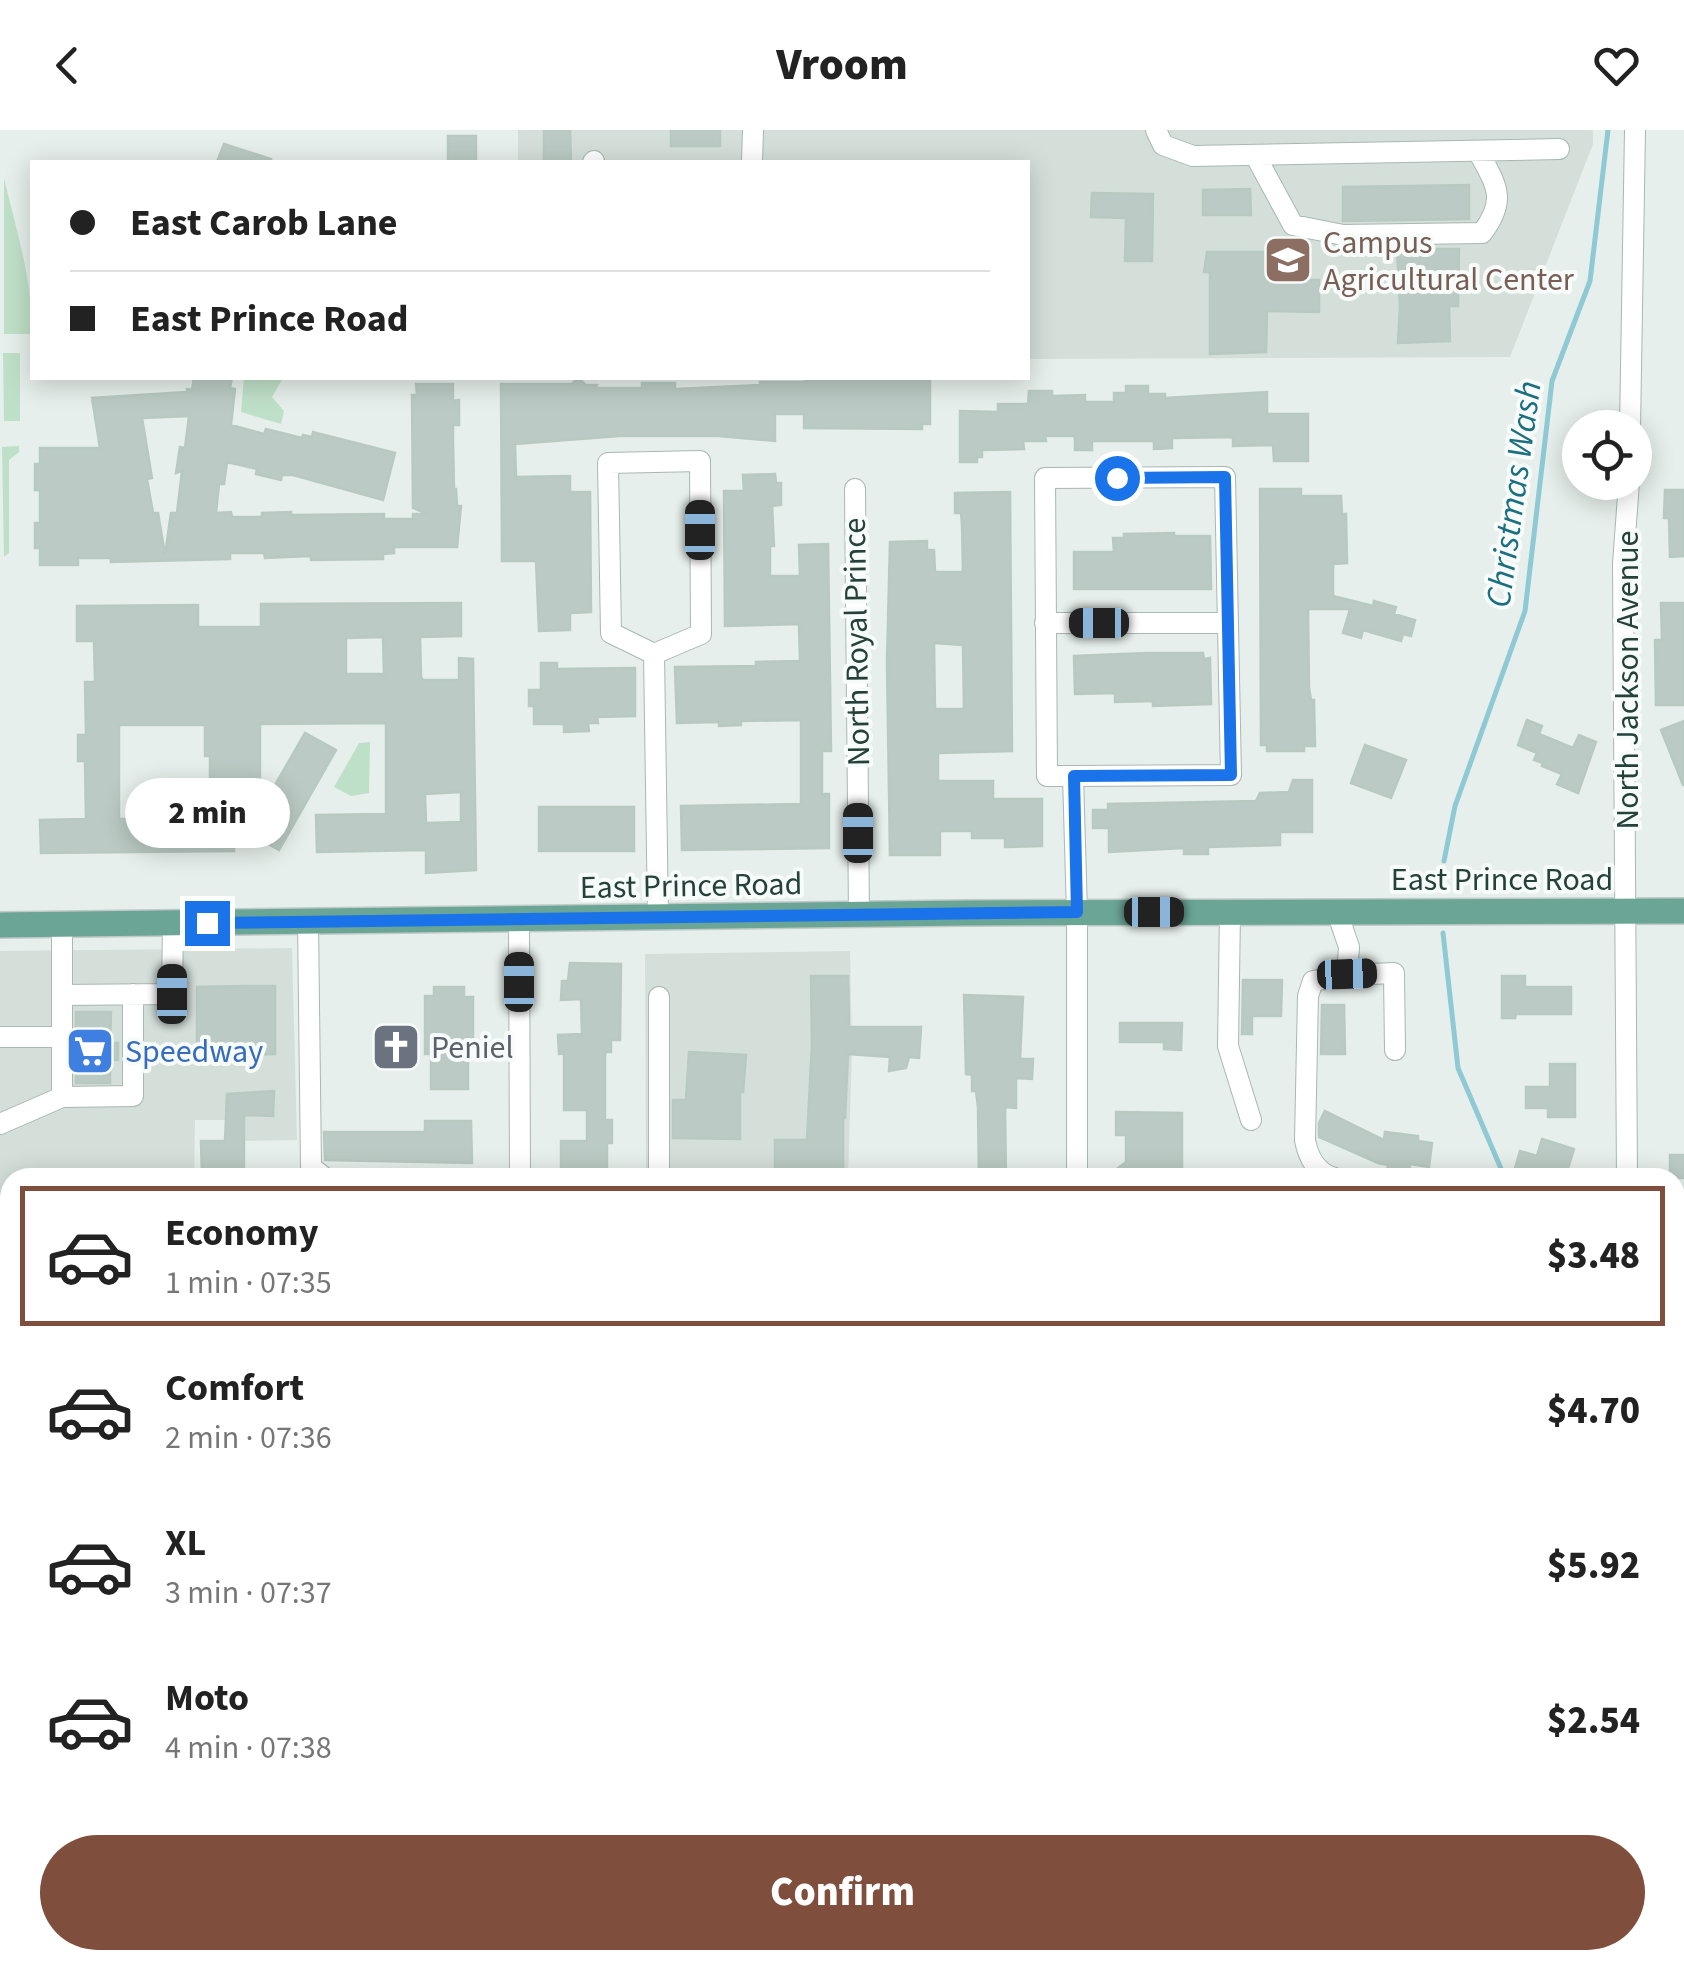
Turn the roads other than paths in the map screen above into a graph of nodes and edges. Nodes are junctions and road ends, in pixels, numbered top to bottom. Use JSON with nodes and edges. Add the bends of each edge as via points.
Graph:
{"nodes":[{"id":1,"x":753,"y":130,"type":"edge"},
{"id":2,"x":1156,"y":130,"type":"edge"},
{"id":3,"x":1634,"y":130,"type":"edge"},
{"id":4,"x":1559,"y":149,"type":"dead end"},
{"id":5,"x":1478,"y":151,"type":"junction"},
{"id":6,"x":1255,"y":155,"type":"junction"},
{"id":7,"x":752,"y":160,"type":"edge"},
{"id":8,"x":1630,"y":410,"type":"edge"},
{"id":9,"x":854,"y":489,"type":"dead end"},
{"id":10,"x":1628,"y":500,"type":"edge"},
{"id":11,"x":1228,"y":622,"type":"junction"},
{"id":12,"x":1045,"y":623,"type":"junction"},
{"id":13,"x":654,"y":654,"type":"junction"},
{"id":14,"x":1074,"y":776,"type":"junction"},
{"id":15,"x":1626,"y":911,"type":"junction"},
{"id":16,"x":1684,"y":911,"type":"edge"},
{"id":17,"x":1077,"y":912,"type":"junction"},
{"id":18,"x":1230,"y":912,"type":"junction"},
{"id":19,"x":1337,"y":912,"type":"junction"},
{"id":20,"x":859,"y":914,"type":"junction"},
{"id":21,"x":658,"y":918,"type":"junction"},
{"id":22,"x":519,"y":920,"type":"junction"},
{"id":23,"x":308,"y":922,"type":"junction"},
{"id":24,"x":173,"y":923,"type":"junction"},
{"id":25,"x":0,"y":924,"type":"edge"},
{"id":26,"x":62,"y":924,"type":"junction"},
{"id":27,"x":1347,"y":974,"type":"junction"},
{"id":28,"x":134,"y":994,"type":"junction"},
{"id":29,"x":62,"y":995,"type":"junction"},
{"id":30,"x":659,"y":997,"type":"dead end"},
{"id":31,"x":62,"y":1037,"type":"junction"},
{"id":32,"x":0,"y":1038,"type":"edge"},
{"id":33,"x":1394,"y":1050,"type":"dead end"},
{"id":34,"x":62,"y":1097,"type":"junction"},
{"id":35,"x":1251,"y":1120,"type":"dead end"},
{"id":36,"x":0,"y":1124,"type":"edge"},
{"id":37,"x":312,"y":1168,"type":"edge"},
{"id":38,"x":520,"y":1168,"type":"edge"},
{"id":39,"x":659,"y":1168,"type":"edge"},
{"id":40,"x":1077,"y":1168,"type":"edge"},
{"id":41,"x":1318,"y":1168,"type":"edge"},
{"id":42,"x":1627,"y":1168,"type":"edge"}],
"edges":[{"from":1,"to":7,"type":"street"},
{"from":2,"to":6,"type":"street","via":[[1162,145],[1193,156]]},
{"from":3,"to":8,"type":"street"},
{"from":4,"to":5,"type":"street"},
{"from":5,"to":6,"type":"street"},
{"from":5,"to":6,"type":"street","via":[[1496,187],[1496,214],[1482,233],[1343,235],[1293,225]]},
{"from":9,"to":20,"type":"street","name":"North Royal Prince"},
{"from":10,"to":15,"type":"street","name":"North Jackson Avenue"},
{"from":11,"to":12,"type":"street"},
{"from":11,"to":12,"type":"street","via":[[1225,477],[1045,478]]},
{"from":11,"to":14,"type":"street","via":[[1231,775]]},
{"from":12,"to":14,"type":"street","via":[[1048,776]]},
{"from":13,"to":13,"type":"street","via":[[701,634],[700,461],[608,463],[612,634]]},
{"from":13,"to":21,"type":"street"},
{"from":14,"to":17,"type":"street"},
{"from":15,"to":16,"type":"main road","name":"East Prince Road"},
{"from":15,"to":19,"type":"main road","name":"East Prince Road"},
{"from":15,"to":42,"type":"street","name":"North Jackson Avenue"},
{"from":17,"to":18,"type":"main road","name":"East Prince Road"},
{"from":17,"to":20,"type":"main road","name":"East Prince Road"},
{"from":17,"to":40,"type":"street"},
{"from":18,"to":19,"type":"main road","name":"East Prince Road"},
{"from":18,"to":35,"type":"street","via":[[1228,1046]]},
{"from":19,"to":27,"type":"street","via":[[1348,947]]},
{"from":20,"to":21,"type":"main road","name":"East Prince Road"},
{"from":21,"to":22,"type":"main road","name":"East Prince Road"},
{"from":22,"to":23,"type":"main road","name":"East Prince Road"},
{"from":22,"to":38,"type":"street"},
{"from":23,"to":24,"type":"main road","name":"East Prince Road"},
{"from":23,"to":37,"type":"street"},
{"from":24,"to":26,"type":"main road","name":"East Prince Road"},
{"from":24,"to":28,"type":"street","via":[[172,994]]},
{"from":25,"to":26,"type":"main road","name":"East Prince Road"},
{"from":26,"to":29,"type":"street"},
{"from":27,"to":33,"type":"street","via":[[1394,973]]},
{"from":27,"to":41,"type":"street","via":[[1313,981],[1308,996],[1305,1140]]},
{"from":28,"to":29,"type":"street"},
{"from":28,"to":34,"type":"street","via":[[133,1096]]},
{"from":29,"to":31,"type":"street"},
{"from":30,"to":39,"type":"street"},
{"from":31,"to":32,"type":"street"},
{"from":31,"to":34,"type":"street"},
{"from":34,"to":36,"type":"street"}]}
